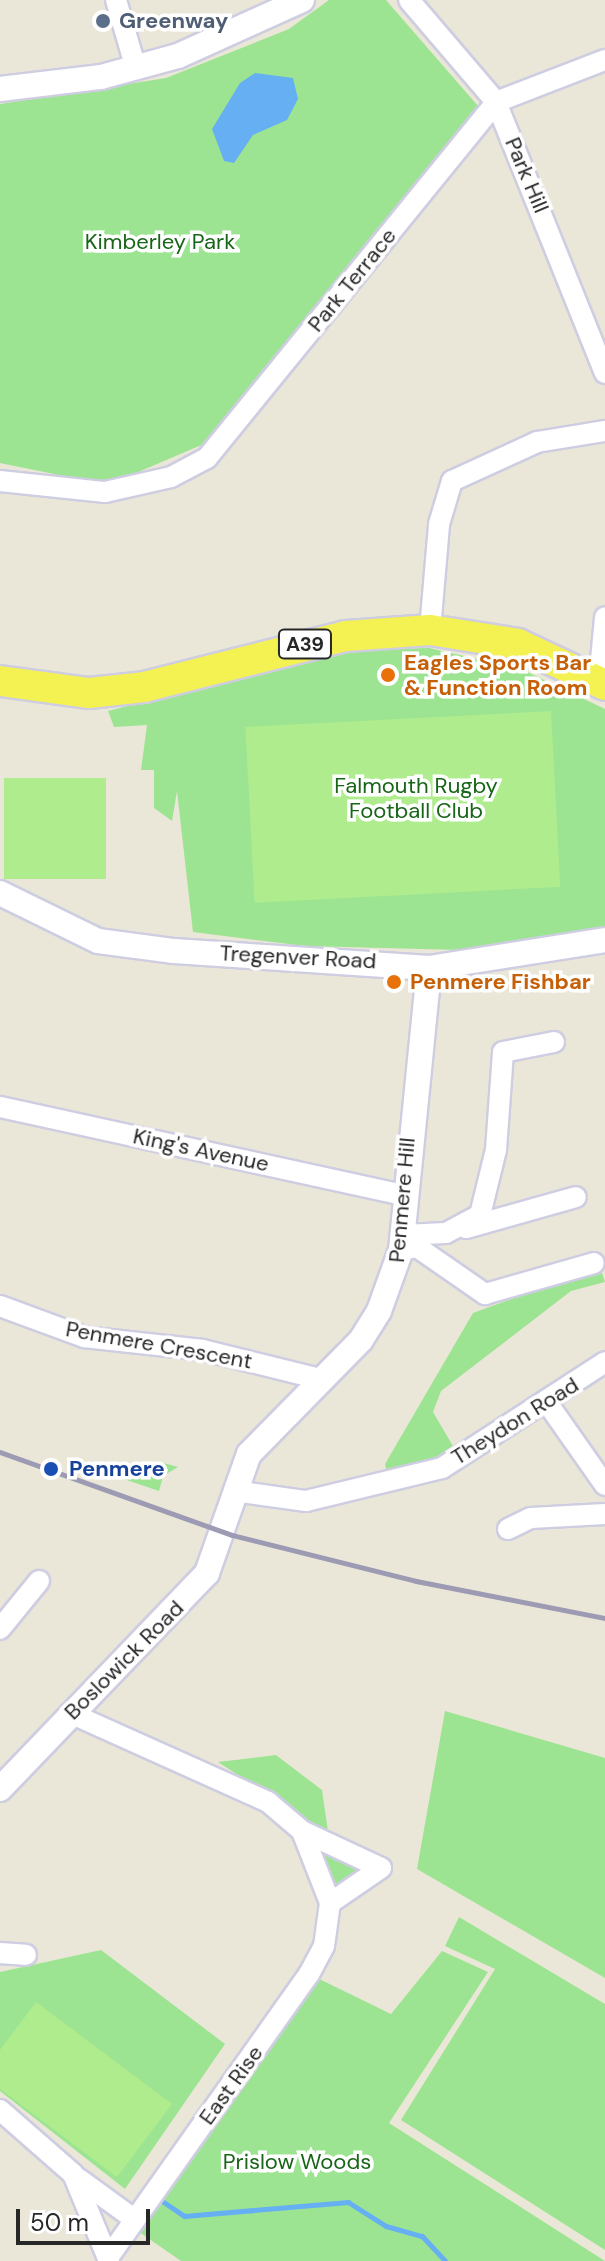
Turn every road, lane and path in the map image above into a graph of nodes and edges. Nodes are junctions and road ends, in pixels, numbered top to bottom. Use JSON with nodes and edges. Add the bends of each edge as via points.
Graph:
{"nodes":[{"id":1,"x":116,"y":0,"type":"edge"},
{"id":2,"x":302,"y":0,"type":"edge"},
{"id":3,"x":409,"y":0,"type":"edge"},
{"id":4,"x":605,"y":60,"type":"edge"},
{"id":5,"x":136,"y":69,"type":"junction"},
{"id":6,"x":0,"y":89,"type":"edge"},
{"id":7,"x":496,"y":102,"type":"junction"},
{"id":8,"x":596,"y":324,"type":"edge"},
{"id":9,"x":605,"y":373,"type":"edge"},
{"id":10,"x":605,"y":431,"type":"edge"},
{"id":11,"x":0,"y":481,"type":"edge"},
{"id":12,"x":605,"y":617,"type":"edge"},
{"id":13,"x":430,"y":630,"type":"junction"},
{"id":14,"x":0,"y":681,"type":"edge"},
{"id":15,"x":602,"y":683,"type":"edge"},
{"id":16,"x":0,"y":893,"type":"edge"},
{"id":17,"x":605,"y":940,"type":"edge"},
{"id":18,"x":429,"y":968,"type":"junction"},
{"id":19,"x":554,"y":1042,"type":"dead end"},
{"id":20,"x":0,"y":1107,"type":"edge"},
{"id":21,"x":402,"y":1195,"type":"junction"},
{"id":22,"x":576,"y":1197,"type":"dead end"},
{"id":23,"x":466,"y":1228,"type":"junction"},
{"id":24,"x":402,"y":1242,"type":"junction"},
{"id":25,"x":594,"y":1263,"type":"dead end"},
{"id":26,"x":0,"y":1306,"type":"edge"},
{"id":27,"x":605,"y":1362,"type":"edge"},
{"id":28,"x":320,"y":1379,"type":"junction"},
{"id":29,"x":548,"y":1404,"type":"junction"},
{"id":30,"x":605,"y":1485,"type":"edge"},
{"id":31,"x":234,"y":1491,"type":"junction"},
{"id":32,"x":605,"y":1514,"type":"edge"},
{"id":33,"x":229,"y":1519,"type":"joint"},
{"id":34,"x":508,"y":1529,"type":"dead end"},
{"id":35,"x":39,"y":1581,"type":"dead end"},
{"id":36,"x":0,"y":1629,"type":"edge"},
{"id":37,"x":70,"y":1713,"type":"junction"},
{"id":38,"x":0,"y":1789,"type":"edge"},
{"id":39,"x":302,"y":1831,"type":"junction"},
{"id":40,"x":330,"y":1903,"type":"junction"},
{"id":41,"x":0,"y":1953,"type":"edge"},
{"id":42,"x":26,"y":1955,"type":"dead end"},
{"id":43,"x":0,"y":2110,"type":"edge"},
{"id":44,"x":73,"y":2174,"type":"junction"},
{"id":45,"x":134,"y":2219,"type":"junction"},
{"id":46,"x":109,"y":2258,"type":"edge"}],
"edges":[{"from":1,"to":5,"type":"street"},
{"from":2,"to":5,"type":"street","via":[[222,41]]},
{"from":3,"to":7,"type":"street","name":"Park Hill"},
{"from":4,"to":7,"type":"street"},
{"from":5,"to":6,"type":"street"},
{"from":7,"to":8,"type":"street","name":"Park Hill"},
{"from":7,"to":11,"type":"street","name":"Park Terrace","via":[[207,458],[171,477],[105,492]]},
{"from":8,"to":9,"type":"street","name":"Park Hill"},
{"from":10,"to":13,"type":"street","via":[[537,442],[452,481],[439,524]]},
{"from":12,"to":15,"type":"street"},
{"from":13,"to":14,"type":"main road","number":"A39","via":[[321,641],[144,687],[89,693]]},
{"from":13,"to":15,"type":"main road","number":"A39","via":[[518,644]]},
{"from":16,"to":18,"type":"street","name":"Tregenver Road","via":[[98,941]]},
{"from":17,"to":18,"type":"street","name":"Tregenver Road"},
{"from":18,"to":21,"type":"street","name":"Penmere Hill"},
{"from":19,"to":23,"type":"street","via":[[503,1052],[489,1195]]},
{"from":20,"to":21,"type":"street","name":"King's Avenue"},
{"from":21,"to":24,"type":"street","name":"Penmere Hill"},
{"from":22,"to":23,"type":"street"},
{"from":23,"to":24,"type":"street"},
{"from":24,"to":25,"type":"street","via":[[485,1294]]},
{"from":24,"to":28,"type":"street","name":"Penmere Hill","via":[[393,1284],[361,1340]]},
{"from":26,"to":28,"type":"street","name":"Penmere Crescent","via":[[84,1337],[203,1350]]},
{"from":27,"to":29,"type":"street","name":"Theydon Road"},
{"from":28,"to":31,"type":"street","name":"Penmere Hill","via":[[257,1443]]},
{"from":29,"to":30,"type":"street"},
{"from":29,"to":31,"type":"street","name":"Theydon Road","via":[[464,1457],[381,1485],[306,1501]]},
{"from":31,"to":33,"type":"street","name":"Penmere Hill"},
{"from":32,"to":34,"type":"street","via":[[531,1518]]},
{"from":33,"to":37,"type":"street","name":"Boslowick Road","via":[[215,1561],[188,1595]]},
{"from":35,"to":36,"type":"street"},
{"from":37,"to":38,"type":"street","name":"Boslowick Road"},
{"from":37,"to":39,"type":"street","name":"East Rise","via":[[204,1769],[268,1802]]},
{"from":39,"to":40,"type":"street","name":"East Rise"},
{"from":39,"to":40,"type":"street","name":"East Rise","via":[[381,1868]]},
{"from":40,"to":45,"type":"street","name":"East Rise","via":[[324,1946],[309,1974]]},
{"from":41,"to":42,"type":"street"},
{"from":43,"to":44,"type":"street"},
{"from":44,"to":45,"type":"street"},
{"from":44,"to":46,"type":"street"},
{"from":45,"to":46,"type":"street","name":"East Rise"}]}
